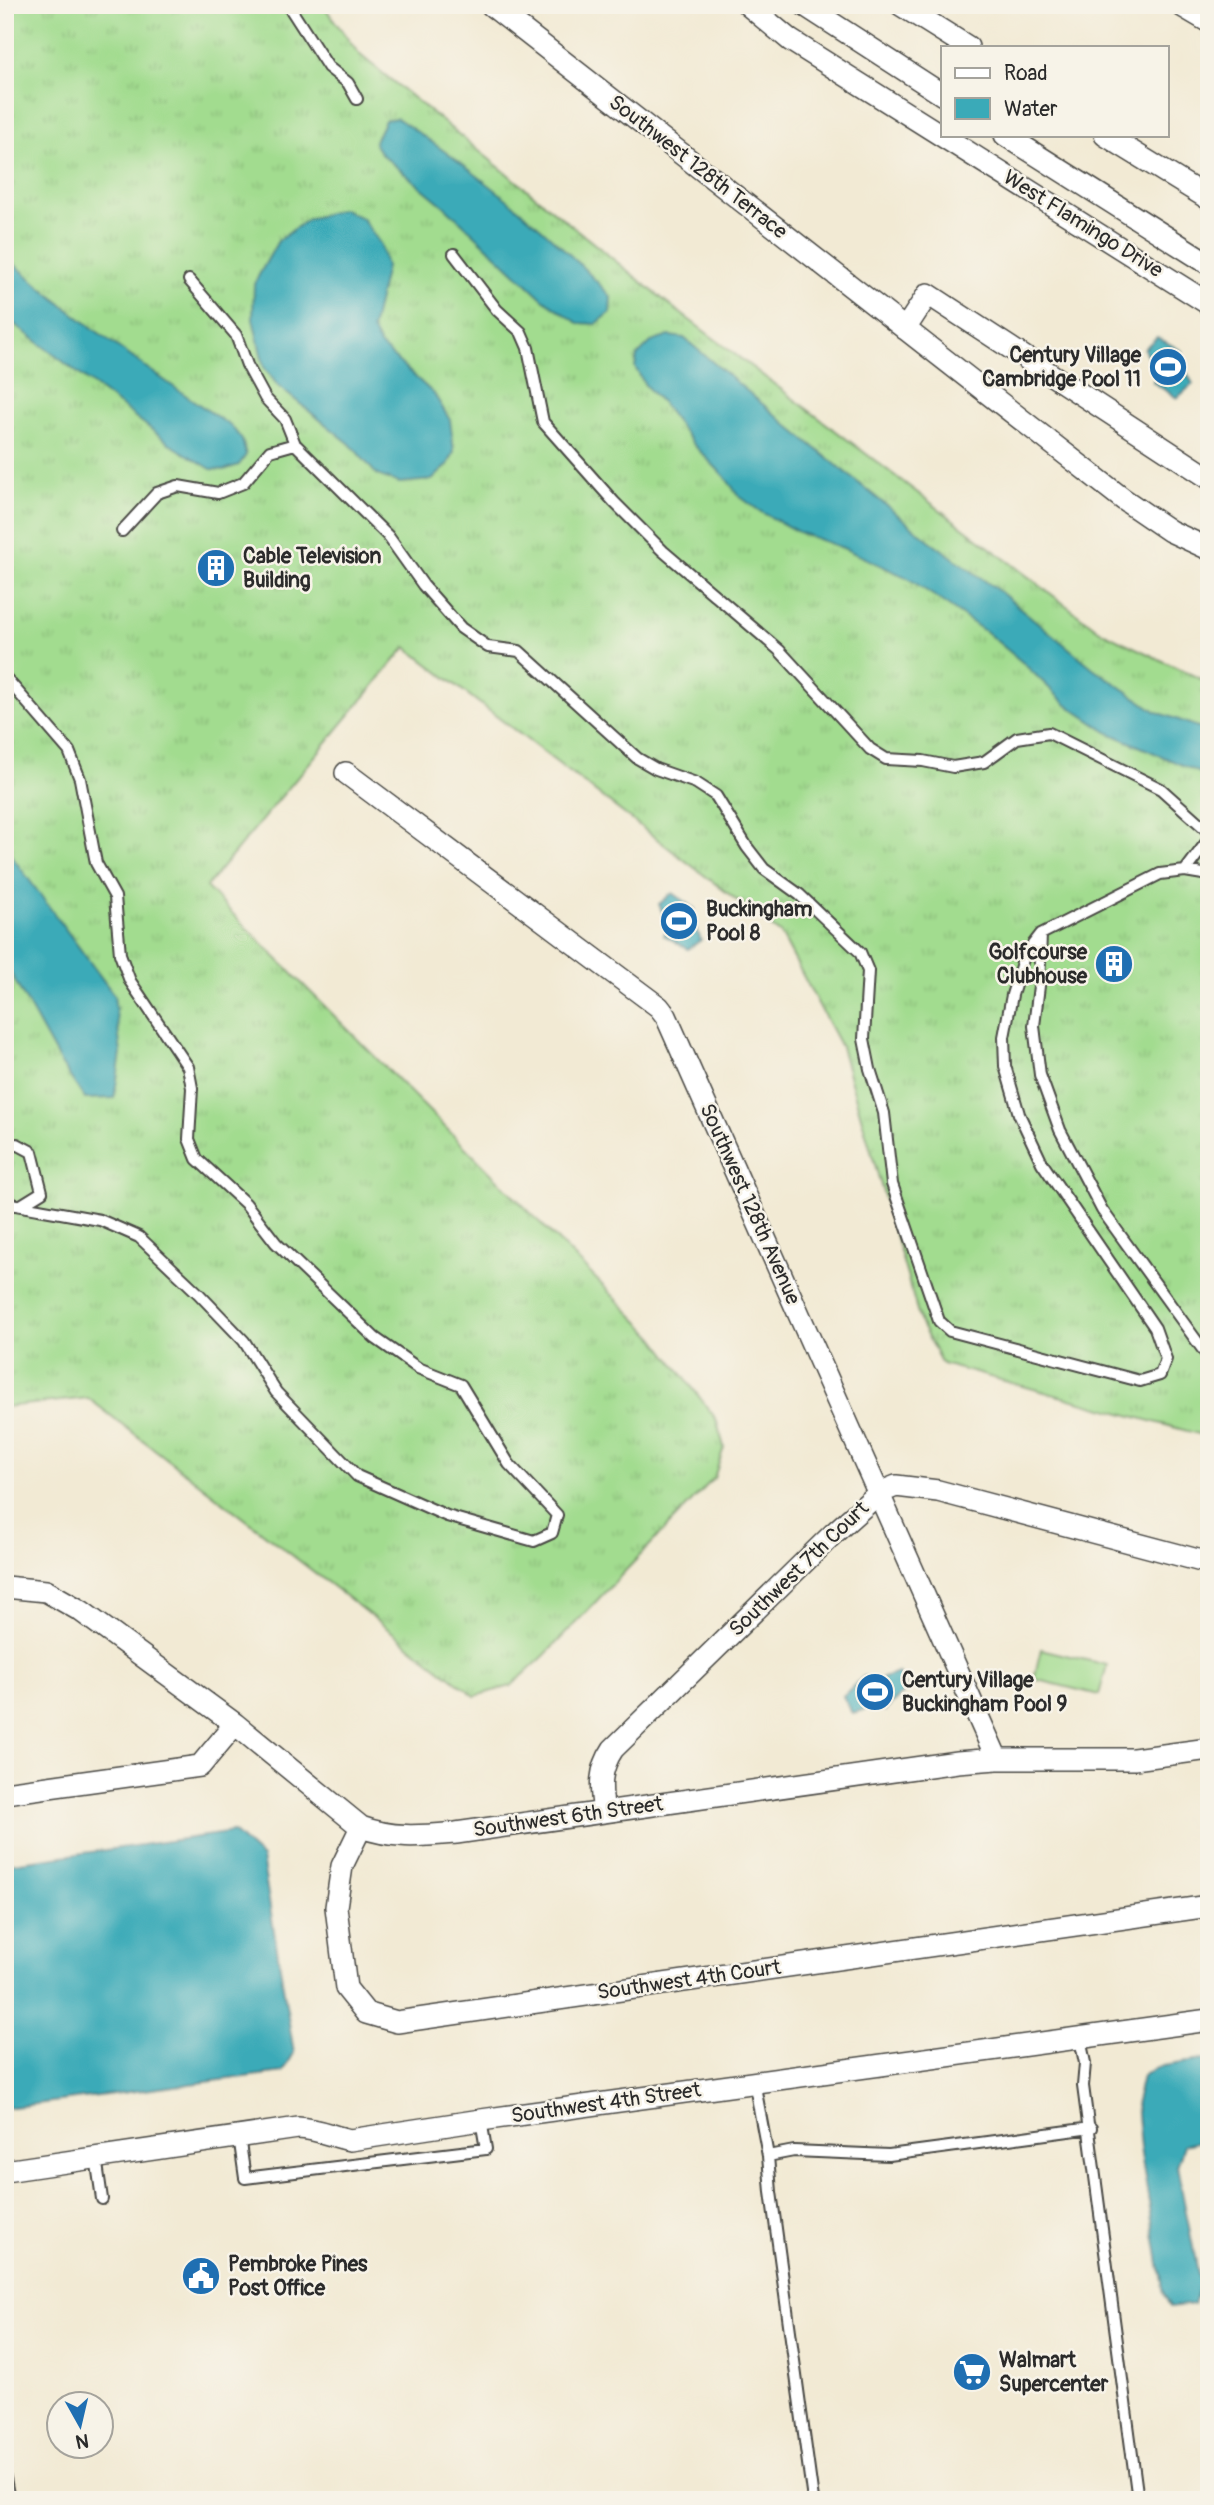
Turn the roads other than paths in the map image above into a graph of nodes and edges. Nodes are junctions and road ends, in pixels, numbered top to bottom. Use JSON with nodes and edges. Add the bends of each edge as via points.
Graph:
{"nodes":[{"id":1,"x":288,"y":5,"type":"edge"},
{"id":2,"x":491,"y":5,"type":"edge"},
{"id":3,"x":748,"y":5,"type":"edge"},
{"id":4,"x":804,"y":5,"type":"edge"},
{"id":5,"x":901,"y":5,"type":"edge"},
{"id":6,"x":1180,"y":5,"type":"edge"},
{"id":7,"x":1209,"y":22,"type":"edge"},
{"id":8,"x":966,"y":46,"type":"edge"},
{"id":9,"x":941,"y":94,"type":"edge"},
{"id":10,"x":358,"y":99,"type":"dead end"},
{"id":11,"x":941,"y":135,"type":"edge"},
{"id":12,"x":942,"y":136,"type":"edge"},
{"id":13,"x":1007,"y":136,"type":"edge"},
{"id":14,"x":1107,"y":136,"type":"edge"},
{"id":15,"x":1209,"y":199,"type":"edge"},
{"id":16,"x":454,"y":254,"type":"dead end"},
{"id":17,"x":1209,"y":264,"type":"edge"},
{"id":18,"x":189,"y":280,"type":"dead end"},
{"id":19,"x":1209,"y":304,"type":"edge"},
{"id":20,"x":905,"y":329,"type":"junction"},
{"id":21,"x":295,"y":444,"type":"junction"},
{"id":22,"x":1209,"y":478,"type":"edge"},
{"id":23,"x":122,"y":531,"type":"dead end"},
{"id":24,"x":1209,"y":549,"type":"edge"},
{"id":25,"x":5,"y":677,"type":"edge"},
{"id":26,"x":346,"y":773,"type":"dead end"},
{"id":27,"x":1209,"y":832,"type":"edge"},
{"id":28,"x":1209,"y":839,"type":"edge"},
{"id":29,"x":1185,"y":871,"type":"junction"},
{"id":30,"x":1209,"y":875,"type":"edge"},
{"id":31,"x":1041,"y":934,"type":"junction"},
{"id":32,"x":5,"y":1149,"type":"edge"},
{"id":33,"x":5,"y":1203,"type":"edge"},
{"id":34,"x":21,"y":1205,"type":"junction"},
{"id":35,"x":1209,"y":1358,"type":"edge"},
{"id":36,"x":879,"y":1493,"type":"junction"},
{"id":37,"x":1209,"y":1563,"type":"edge"},
{"id":38,"x":5,"y":1587,"type":"edge"},
{"id":39,"x":235,"y":1724,"type":"junction"},
{"id":40,"x":1209,"y":1749,"type":"edge"},
{"id":41,"x":997,"y":1759,"type":"junction"},
{"id":42,"x":5,"y":1793,"type":"edge"},
{"id":43,"x":604,"y":1812,"type":"junction"},
{"id":44,"x":361,"y":1827,"type":"junction"},
{"id":45,"x":1209,"y":1906,"type":"edge"},
{"id":46,"x":1209,"y":2020,"type":"edge"},
{"id":47,"x":1080,"y":2039,"type":"junction"},
{"id":48,"x":754,"y":2081,"type":"junction"},
{"id":49,"x":481,"y":2120,"type":"junction"},
{"id":50,"x":1091,"y":2128,"type":"junction"},
{"id":51,"x":239,"y":2136,"type":"junction"},
{"id":52,"x":768,"y":2156,"type":"junction"},
{"id":53,"x":96,"y":2157,"type":"junction"},
{"id":54,"x":5,"y":2171,"type":"edge"},
{"id":55,"x":102,"y":2199,"type":"dead end"},
{"id":56,"x":5,"y":2478,"type":"edge"},
{"id":57,"x":9,"y":2500,"type":"edge"},
{"id":58,"x":813,"y":2500,"type":"edge"},
{"id":59,"x":1138,"y":2500,"type":"edge"}],
"edges":[{"from":1,"to":10,"type":"lane","via":[[328,67],[348,83]]},
{"from":2,"to":20,"type":"street","name":"Southwest 128th Terrace"},
{"from":3,"to":11,"type":"street","name":"West Flamingo Drive","via":[[790,40]]},
{"from":4,"to":9,"type":"street"},
{"from":5,"to":8,"type":"street"},
{"from":6,"to":7,"type":"street"},
{"from":12,"to":19,"type":"street","name":"West Flamingo Drive"},
{"from":13,"to":17,"type":"street","name":"West Flamingo Drive"},
{"from":14,"to":15,"type":"street"},
{"from":16,"to":27,"type":"lane","via":[[497,310],[521,332],[543,422],[663,551],[779,650],[870,749],[886,759],[953,766],[984,762],[1017,738],[1049,733],[1161,789]]},
{"from":18,"to":21,"type":"lane","via":[[236,335],[247,365],[265,398],[285,418]]},
{"from":20,"to":22,"type":"street","via":[[928,294]]},
{"from":20,"to":24,"type":"street","name":"Southwest 128th Terrace","via":[[1130,505]]},
{"from":21,"to":23,"type":"lane","via":[[270,451],[243,483],[218,493],[178,486],[157,493]]},
{"from":21,"to":31,"type":"lane","via":[[388,536],[461,628],[488,647],[519,651],[637,758],[716,796],[764,869],[800,895],[860,953],[868,971],[864,1039],[884,1113],[892,1184],[939,1321],[950,1331],[1140,1381],[1160,1375],[1166,1359],[1156,1328],[1042,1163],[1019,1114],[1005,1066],[1004,1037],[1012,995],[1024,956]]},
{"from":25,"to":34,"type":"lane","via":[[69,751],[80,779],[96,863],[116,897],[120,954],[130,981],[188,1067],[192,1088],[189,1139],[197,1159],[375,1338],[418,1368],[461,1385],[509,1464],[557,1515],[552,1533],[534,1541],[447,1516],[357,1476],[276,1392],[244,1341],[139,1237],[100,1220]]},
{"from":26,"to":36,"type":"street","name":"Southwest 128th Avenue","via":[[663,1011]]},
{"from":28,"to":29,"type":"lane"},
{"from":29,"to":30,"type":"lane"},
{"from":29,"to":31,"type":"lane","via":[[1160,874]]},
{"from":31,"to":35,"type":"lane","via":[[1034,1026],[1040,1075],[1060,1130],[1102,1210]]},
{"from":32,"to":34,"type":"lane","via":[[17,1144],[32,1152],[39,1174],[42,1192]]},
{"from":33,"to":34,"type":"lane"},
{"from":36,"to":37,"type":"street","name":"Southwest 7th Court","via":[[896,1486],[938,1492]]},
{"from":36,"to":41,"type":"street","name":"Southwest 128th Avenue"},
{"from":36,"to":43,"type":"street","name":"Southwest 7th Court","via":[[613,1748],[600,1784]]},
{"from":38,"to":39,"type":"street","name":"Southwest 6th Street","via":[[46,1591],[81,1611]]},
{"from":39,"to":42,"type":"street","via":[[200,1766]]},
{"from":39,"to":44,"type":"street","name":"Southwest 6th Street"},
{"from":40,"to":41,"type":"street","name":"Southwest 6th Street","via":[[1134,1759]]},
{"from":41,"to":43,"type":"street","name":"Southwest 6th Street"},
{"from":43,"to":44,"type":"street","name":"Southwest 6th Street","via":[[416,1836],[382,1835]]},
{"from":44,"to":45,"type":"street","name":"Southwest 4th Court","via":[[342,1866],[336,1907],[346,1988],[366,2014],[397,2021]]},
{"from":46,"to":47,"type":"street","name":"Southwest 4th Street"},
{"from":47,"to":48,"type":"street","name":"Southwest 4th Street"},
{"from":47,"to":50,"type":"lane"},
{"from":48,"to":49,"type":"street","name":"Southwest 4th Street"},
{"from":48,"to":52,"type":"lane"},
{"from":49,"to":51,"type":"street","name":"Southwest 4th Street","via":[[350,2140],[319,2129],[298,2128]]},
{"from":49,"to":51,"type":"lane","via":[[486,2149],[245,2178]]},
{"from":50,"to":52,"type":"lane","via":[[889,2155],[794,2151]]},
{"from":50,"to":59,"type":"lane"},
{"from":51,"to":53,"type":"street","name":"Southwest 4th Street"},
{"from":52,"to":58,"type":"lane"},
{"from":53,"to":54,"type":"street","name":"Southwest 4th Street"},
{"from":53,"to":55,"type":"lane"},
{"from":56,"to":57,"type":"lane"}]}
